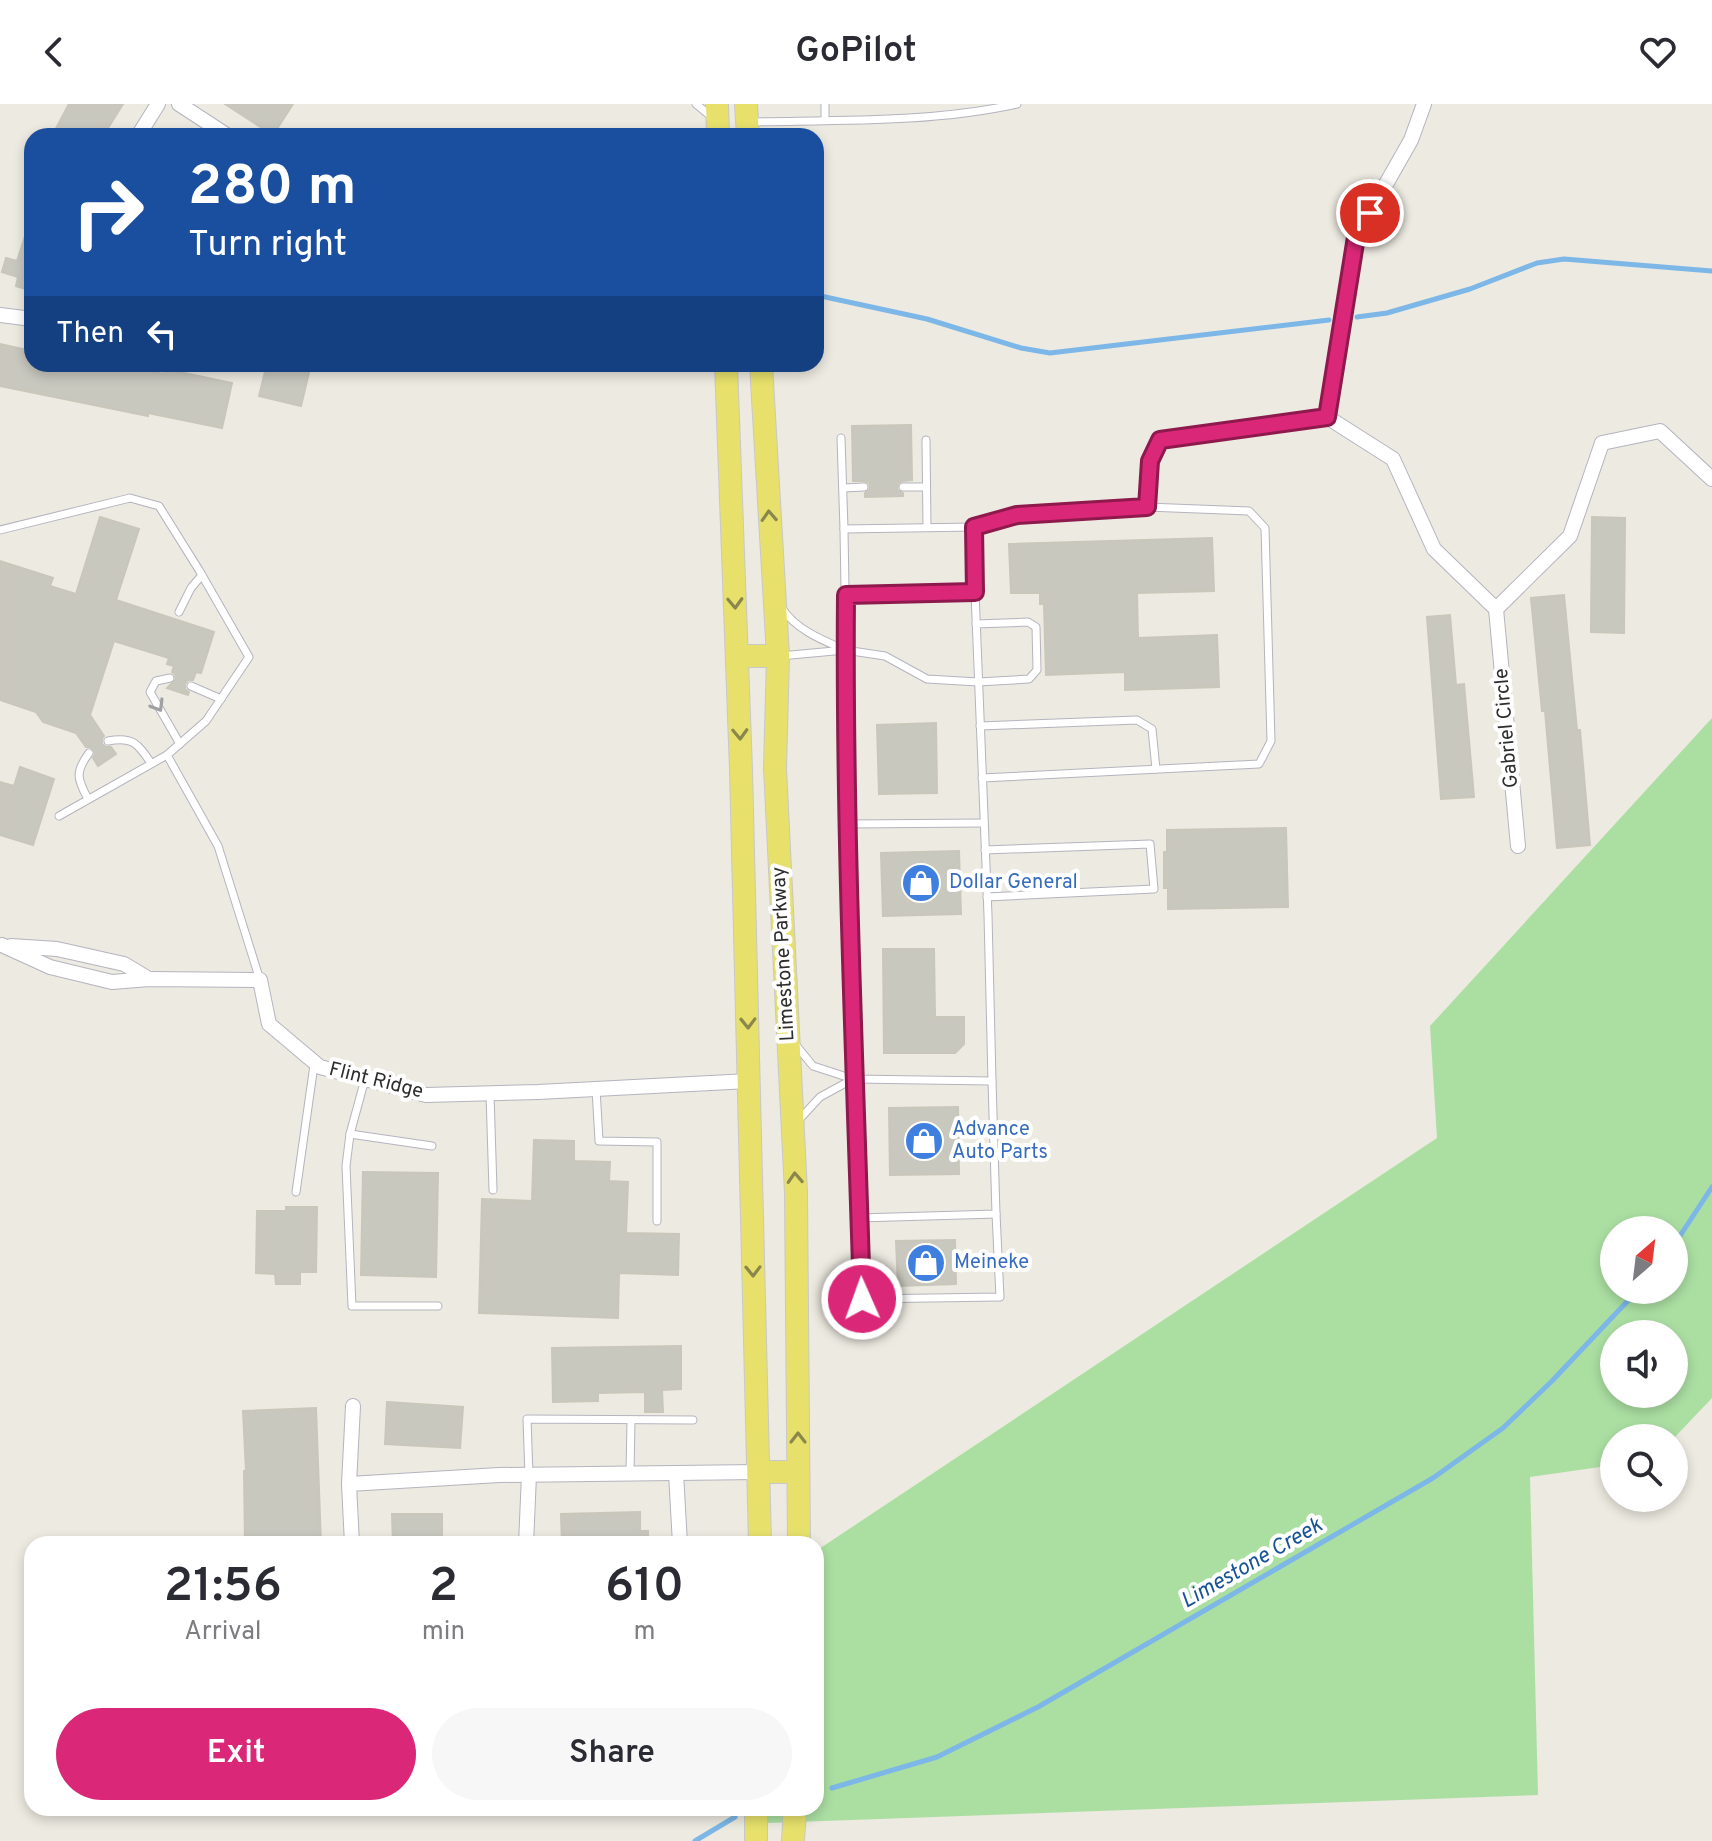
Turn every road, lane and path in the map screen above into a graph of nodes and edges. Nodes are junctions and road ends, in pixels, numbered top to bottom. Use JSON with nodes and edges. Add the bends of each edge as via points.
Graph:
{"nodes":[{"id":1,"x":158,"y":104,"type":"edge"},
{"id":2,"x":179,"y":104,"type":"edge"},
{"id":3,"x":696,"y":104,"type":"edge"},
{"id":4,"x":825,"y":104,"type":"edge"},
{"id":5,"x":1017,"y":104,"type":"edge"},
{"id":6,"x":1424,"y":104,"type":"edge"},
{"id":7,"x":985,"y":108,"type":"edge"},
{"id":8,"x":825,"y":120,"type":"junction"},
{"id":9,"x":717,"y":121,"type":"edge"},
{"id":10,"x":747,"y":121,"type":"edge"},
{"id":11,"x":143,"y":128,"type":"edge"},
{"id":12,"x":216,"y":128,"type":"edge"},
{"id":13,"x":0,"y":315,"type":"edge"},
{"id":14,"x":24,"y":318,"type":"edge"},
{"id":15,"x":726,"y":372,"type":"edge"},
{"id":16,"x":761,"y":372,"type":"edge"},
{"id":17,"x":1327,"y":417,"type":"junction"},
{"id":18,"x":841,"y":438,"type":"dead end"},
{"id":19,"x":926,"y":440,"type":"dead end"},
{"id":20,"x":1160,"y":440,"type":"joint"},
{"id":21,"x":1712,"y":479,"type":"edge"},
{"id":22,"x":864,"y":487,"type":"dead end"},
{"id":23,"x":903,"y":487,"type":"dead end"},
{"id":24,"x":926,"y":487,"type":"junction"},
{"id":25,"x":843,"y":488,"type":"junction"},
{"id":26,"x":1147,"y":507,"type":"junction"},
{"id":27,"x":927,"y":527,"type":"junction"},
{"id":28,"x":974,"y":527,"type":"junction"},
{"id":29,"x":844,"y":529,"type":"junction"},
{"id":30,"x":0,"y":530,"type":"edge"},
{"id":31,"x":202,"y":575,"type":"junction"},
{"id":32,"x":975,"y":592,"type":"junction"},
{"id":33,"x":774,"y":594,"type":"junction"},
{"id":34,"x":846,"y":595,"type":"junction"},
{"id":35,"x":1496,"y":609,"type":"junction"},
{"id":36,"x":179,"y":612,"type":"dead end"},
{"id":37,"x":976,"y":624,"type":"junction"},
{"id":38,"x":845,"y":650,"type":"junction"},
{"id":39,"x":737,"y":656,"type":"junction"},
{"id":40,"x":778,"y":656,"type":"junction"},
{"id":41,"x":170,"y":678,"type":"dead end"},
{"id":42,"x":978,"y":682,"type":"junction"},
{"id":43,"x":191,"y":686,"type":"dead end"},
{"id":44,"x":221,"y":699,"type":"junction"},
{"id":45,"x":980,"y":726,"type":"junction"},
{"id":46,"x":108,"y":741,"type":"dead end"},
{"id":47,"x":180,"y":744,"type":"junction"},
{"id":48,"x":89,"y":753,"type":"dead end"},
{"id":49,"x":167,"y":755,"type":"junction"},
{"id":50,"x":151,"y":763,"type":"junction"},
{"id":51,"x":1156,"y":769,"type":"junction"},
{"id":52,"x":982,"y":778,"type":"junction"},
{"id":53,"x":88,"y":799,"type":"junction"},
{"id":54,"x":59,"y":816,"type":"dead end"},
{"id":55,"x":984,"y":823,"type":"junction"},
{"id":56,"x":848,"y":824,"type":"junction"},
{"id":57,"x":1518,"y":846,"type":"dead end"},
{"id":58,"x":985,"y":850,"type":"junction"},
{"id":59,"x":987,"y":897,"type":"junction"},
{"id":60,"x":1,"y":945,"type":"edge"},
{"id":61,"x":93,"y":957,"type":"junction"},
{"id":62,"x":90,"y":977,"type":"junction"},
{"id":63,"x":149,"y":979,"type":"junction"},
{"id":64,"x":260,"y":980,"type":"junction"},
{"id":65,"x":788,"y":1037,"type":"junction"},
{"id":66,"x":315,"y":1063,"type":"junction"},
{"id":67,"x":365,"y":1079,"type":"junction"},
{"id":68,"x":853,"y":1079,"type":"junction"},
{"id":69,"x":749,"y":1081,"type":"junction"},
{"id":70,"x":992,"y":1081,"type":"junction"},
{"id":71,"x":596,"y":1089,"type":"junction"},
{"id":72,"x":490,"y":1094,"type":"junction"},
{"id":73,"x":793,"y":1126,"type":"junction"},
{"id":74,"x":350,"y":1134,"type":"junction"},
{"id":75,"x":432,"y":1146,"type":"dead end"},
{"id":76,"x":493,"y":1190,"type":"dead end"},
{"id":77,"x":296,"y":1192,"type":"dead end"},
{"id":78,"x":996,"y":1214,"type":"junction"},
{"id":79,"x":859,"y":1218,"type":"junction"},
{"id":80,"x":657,"y":1221,"type":"dead end"},
{"id":81,"x":438,"y":1306,"type":"dead end"},
{"id":82,"x":353,"y":1406,"type":"dead end"},
{"id":83,"x":631,"y":1420,"type":"junction"},
{"id":84,"x":693,"y":1420,"type":"dead end"},
{"id":85,"x":759,"y":1472,"type":"junction"},
{"id":86,"x":798,"y":1472,"type":"junction"},
{"id":87,"x":676,"y":1473,"type":"junction"},
{"id":88,"x":630,"y":1474,"type":"junction"},
{"id":89,"x":529,"y":1475,"type":"junction"},
{"id":90,"x":349,"y":1484,"type":"junction"},
{"id":91,"x":352,"y":1536,"type":"edge"},
{"id":92,"x":526,"y":1536,"type":"edge"},
{"id":93,"x":680,"y":1536,"type":"edge"},
{"id":94,"x":760,"y":1536,"type":"edge"},
{"id":95,"x":799,"y":1536,"type":"edge"},
{"id":96,"x":756,"y":1816,"type":"edge"},
{"id":97,"x":795,"y":1816,"type":"edge"},
{"id":98,"x":756,"y":1841,"type":"edge"},
{"id":99,"x":793,"y":1841,"type":"edge"}],
"edges":[{"from":1,"to":11,"type":"street"},
{"from":2,"to":12,"type":"street"},
{"from":3,"to":9,"type":"lane"},
{"from":4,"to":8,"type":"lane"},
{"from":5,"to":7,"type":"lane"},
{"from":6,"to":17,"type":"street","via":[[1411,140],[1356,237]]},
{"from":7,"to":8,"type":"lane","via":[[901,119]]},
{"from":8,"to":10,"type":"lane"},
{"from":13,"to":14,"type":"street"},
{"from":15,"to":39,"type":"main road","name":"Limestone Parkway","one_way":true},
{"from":33,"to":16,"type":"main road","name":"Limestone Parkway","one_way":true},
{"from":17,"to":20,"type":"street"},
{"from":17,"to":35,"type":"street","via":[[1393,459],[1434,549]]},
{"from":18,"to":25,"type":"lane"},
{"from":19,"to":24,"type":"lane"},
{"from":20,"to":26,"type":"lane","via":[[1150,461]]},
{"from":21,"to":35,"type":"street","via":[[1660,431],[1602,443],[1570,536]]},
{"from":22,"to":25,"type":"lane"},
{"from":23,"to":24,"type":"lane"},
{"from":24,"to":27,"type":"lane"},
{"from":25,"to":29,"type":"lane"},
{"from":26,"to":28,"type":"lane","via":[[1017,515]]},
{"from":26,"to":51,"type":"lane","via":[[1249,511],[1265,528],[1271,741],[1259,764]]},
{"from":27,"to":28,"type":"lane"},
{"from":27,"to":29,"type":"lane"},
{"from":28,"to":32,"type":"lane"},
{"from":29,"to":34,"type":"lane"},
{"from":30,"to":31,"type":"lane","via":[[130,498],[159,506]]},
{"from":31,"to":36,"type":"lane"},
{"from":31,"to":44,"type":"lane","via":[[249,657]]},
{"from":32,"to":34,"type":"lane"},
{"from":32,"to":37,"type":"lane"},
{"from":33,"to":38,"type":"lane","via":[[785,614],[813,636]]},
{"from":33,"to":40,"type":"main road","name":"Limestone Parkway"},
{"from":34,"to":38,"type":"lane"},
{"from":35,"to":57,"type":"street","name":"Gabriel Circle"},
{"from":37,"to":42,"type":"lane"},
{"from":37,"to":42,"type":"lane","via":[[1028,622],[1036,627],[1037,670],[1029,679]]},
{"from":38,"to":40,"type":"lane"},
{"from":38,"to":42,"type":"lane","via":[[885,656],[927,679]]},
{"from":38,"to":56,"type":"lane"},
{"from":39,"to":40,"type":"main road"},
{"from":39,"to":69,"type":"main road","name":"Limestone Parkway","one_way":true},
{"from":40,"to":65,"type":"main road","name":"Limestone Parkway","via":[[775,768]]},
{"from":41,"to":47,"type":"lane","one_way":true,"via":[[156,681],[150,692]]},
{"from":42,"to":45,"type":"lane"},
{"from":43,"to":44,"type":"lane"},
{"from":44,"to":47,"type":"lane"},
{"from":45,"to":51,"type":"lane","via":[[1137,720],[1152,729]]},
{"from":45,"to":52,"type":"lane"},
{"from":46,"to":50,"type":"lane","via":[[122,738],[138,744]]},
{"from":47,"to":49,"type":"lane"},
{"from":48,"to":53,"type":"lane","via":[[79,767],[79,782]]},
{"from":49,"to":50,"type":"lane"},
{"from":49,"to":64,"type":"lane","via":[[218,846]]},
{"from":50,"to":53,"type":"lane"},
{"from":51,"to":52,"type":"lane"},
{"from":52,"to":55,"type":"lane"},
{"from":53,"to":54,"type":"lane"},
{"from":55,"to":56,"type":"lane"},
{"from":55,"to":58,"type":"lane"},
{"from":56,"to":68,"type":"lane"},
{"from":58,"to":59,"type":"lane"},
{"from":58,"to":59,"type":"lane","via":[[1150,844],[1154,889]]},
{"from":59,"to":70,"type":"lane"},
{"from":60,"to":61,"type":"street"},
{"from":60,"to":62,"type":"street","via":[[50,967]]},
{"from":61,"to":62,"type":"street"},
{"from":61,"to":63,"type":"street","via":[[124,964]]},
{"from":62,"to":63,"type":"street","via":[[112,982]]},
{"from":63,"to":64,"type":"street"},
{"from":64,"to":66,"type":"street","name":"Flint Ridge","via":[[269,1024]]},
{"from":65,"to":68,"type":"lane","via":[[813,1066]]},
{"from":65,"to":73,"type":"main road","name":"Limestone Parkway"},
{"from":66,"to":67,"type":"street","name":"Flint Ridge"},
{"from":66,"to":77,"type":"lane"},
{"from":67,"to":72,"type":"street","name":"Flint Ridge","via":[[426,1095]]},
{"from":67,"to":74,"type":"lane"},
{"from":68,"to":70,"type":"lane"},
{"from":68,"to":73,"type":"lane","via":[[820,1097]]},
{"from":68,"to":79,"type":"lane"},
{"from":69,"to":71,"type":"street","name":"Flint Ridge"},
{"from":69,"to":85,"type":"main road","name":"Limestone Parkway","one_way":true},
{"from":70,"to":78,"type":"lane"},
{"from":71,"to":72,"type":"street","name":"Flint Ridge"},
{"from":71,"to":80,"type":"lane","via":[[599,1141],[657,1142]]},
{"from":72,"to":76,"type":"lane"},
{"from":86,"to":73,"type":"main road","name":"Limestone Parkway","one_way":true},
{"from":74,"to":75,"type":"lane"},
{"from":74,"to":81,"type":"lane","via":[[346,1166],[352,1306]]},
{"from":78,"to":79,"type":"lane"},
{"from":78,"to":79,"type":"lane","via":[[1000,1297],[862,1299]]},
{"from":82,"to":90,"type":"street"},
{"from":83,"to":84,"type":"lane"},
{"from":83,"to":88,"type":"lane"},
{"from":83,"to":89,"type":"lane","via":[[527,1419]]},
{"from":85,"to":86,"type":"main road"},
{"from":85,"to":87,"type":"street"},
{"from":85,"to":94,"type":"main road","name":"Limestone Parkway"},
{"from":86,"to":95,"type":"main road","name":"Limestone Parkway"},
{"from":87,"to":88,"type":"street"},
{"from":87,"to":93,"type":"street"},
{"from":88,"to":89,"type":"street"},
{"from":89,"to":90,"type":"street"},
{"from":89,"to":92,"type":"street"},
{"from":90,"to":91,"type":"street"},
{"from":96,"to":98,"type":"main road"},
{"from":97,"to":99,"type":"main road"}]}
